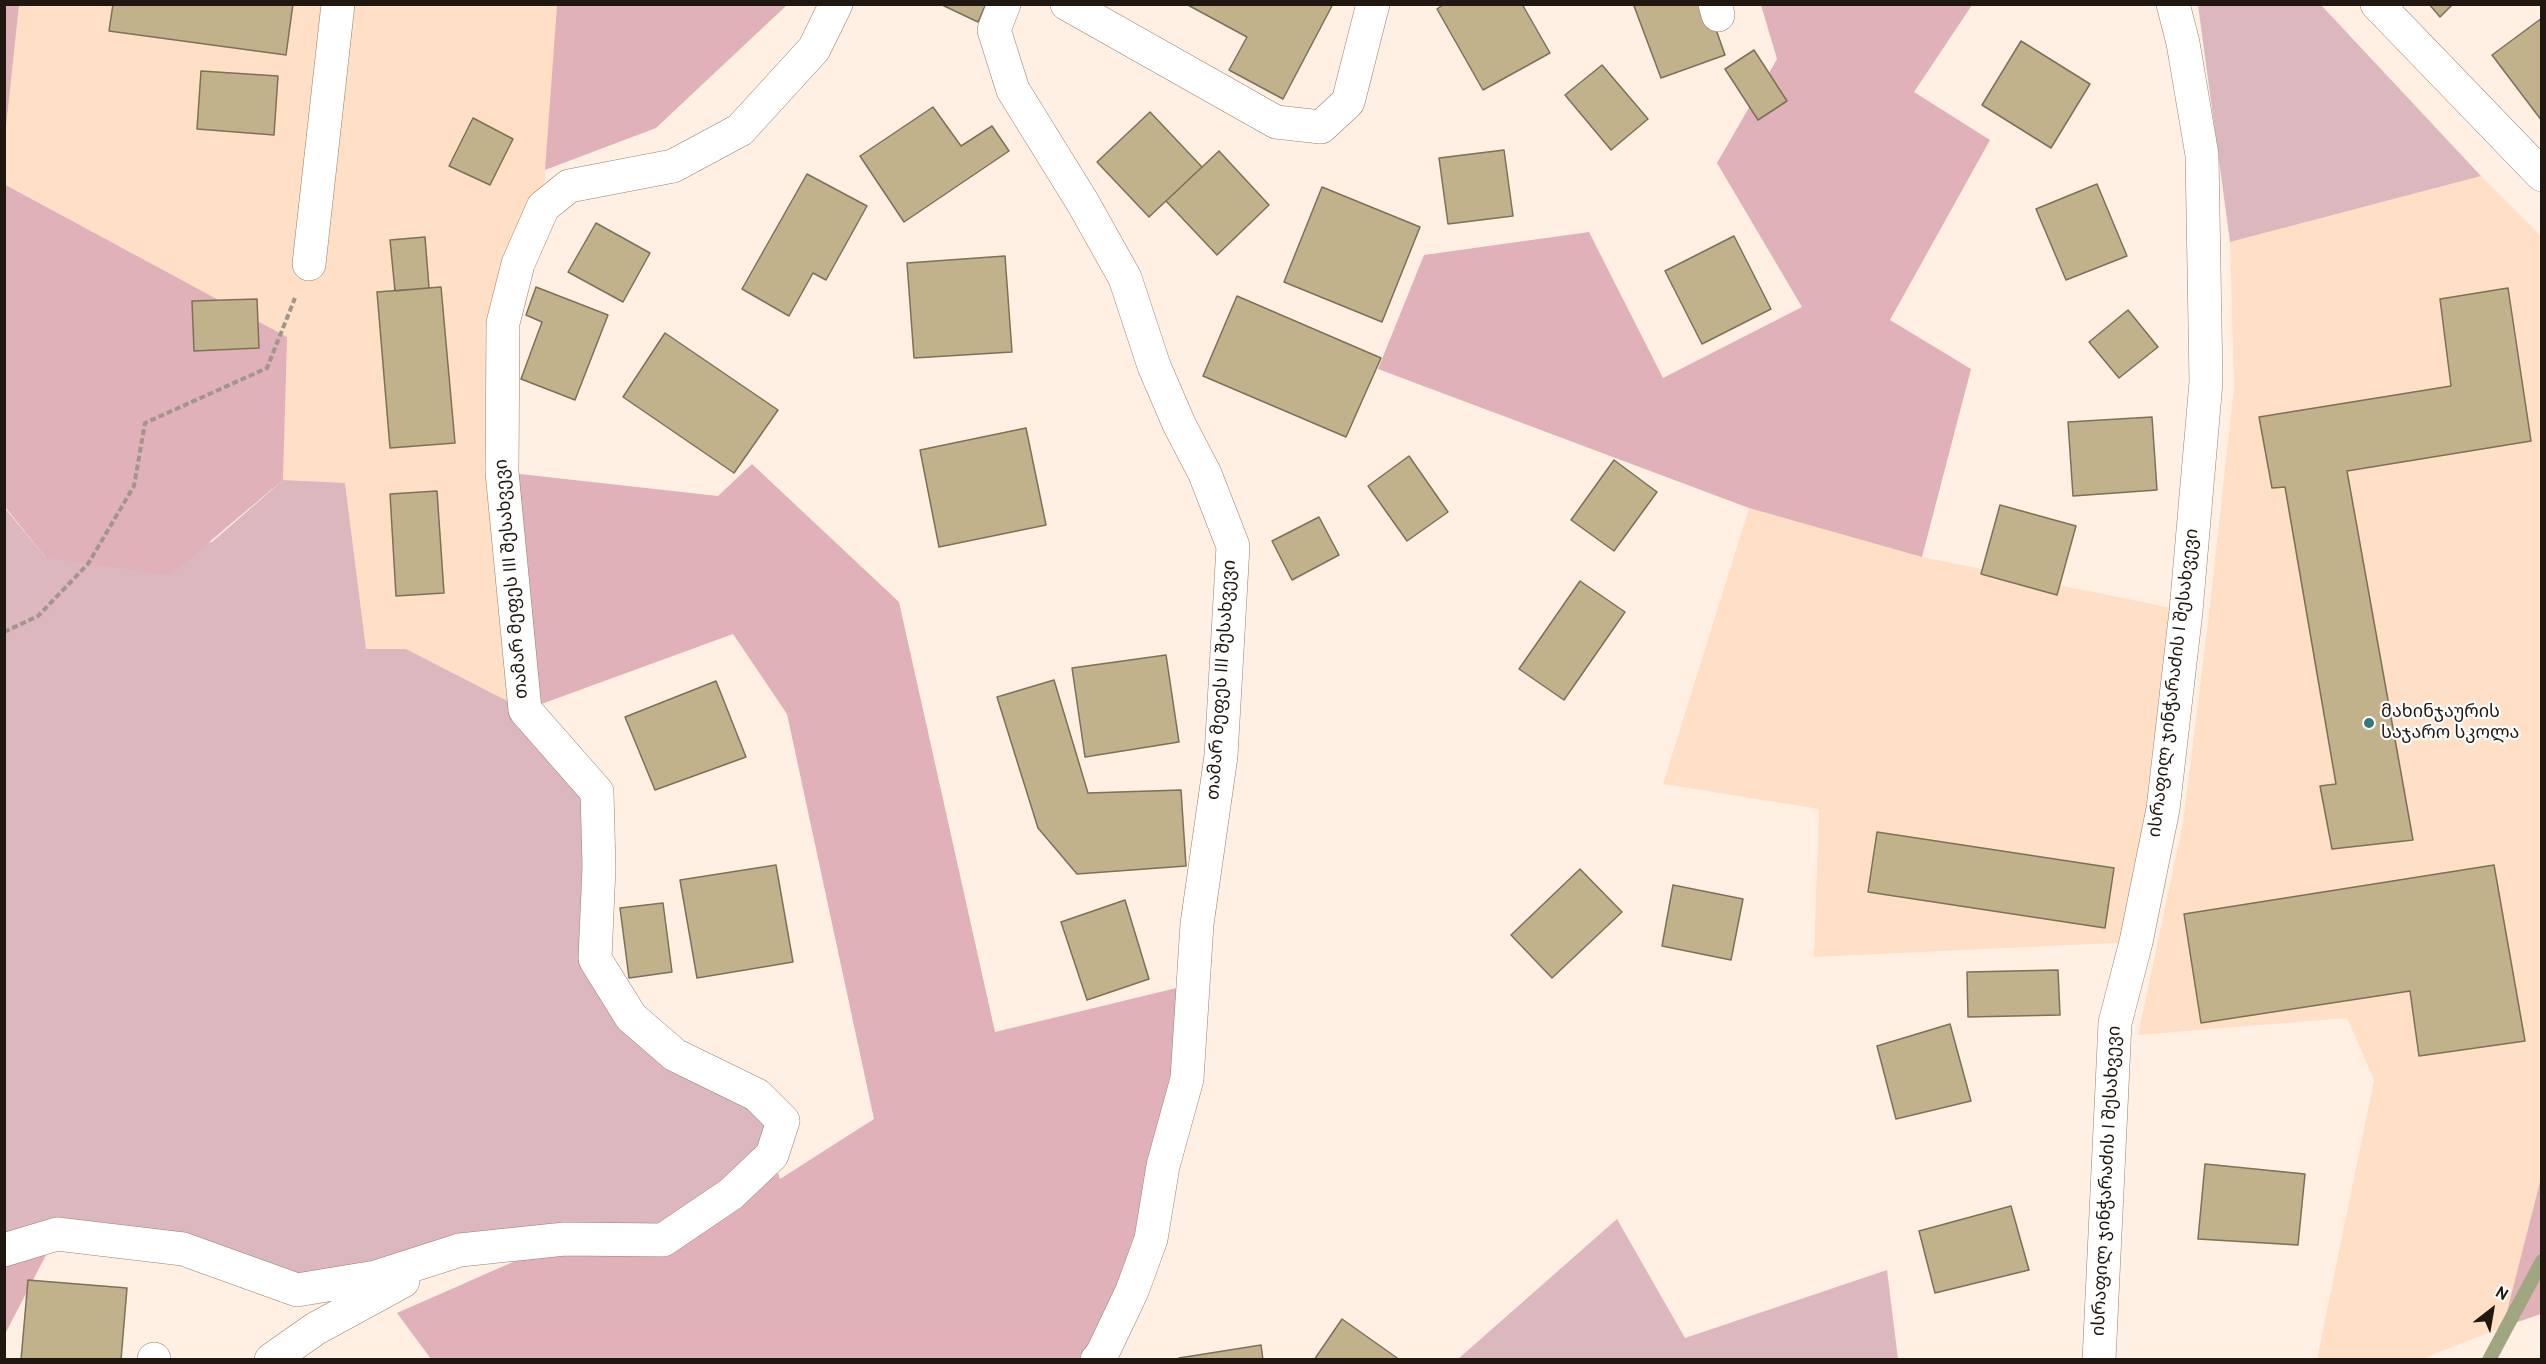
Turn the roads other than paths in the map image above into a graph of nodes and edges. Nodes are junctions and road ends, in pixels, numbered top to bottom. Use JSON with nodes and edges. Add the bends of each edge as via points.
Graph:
{"nodes":[{"id":1,"x":339,"y":4,"type":"edge"},
{"id":2,"x":836,"y":4,"type":"edge"},
{"id":3,"x":1004,"y":4,"type":"edge"},
{"id":4,"x":1067,"y":4,"type":"edge"},
{"id":5,"x":1373,"y":4,"type":"edge"},
{"id":6,"x":2174,"y":4,"type":"edge"},
{"id":7,"x":2377,"y":4,"type":"edge"},
{"id":8,"x":2541,"y":175,"type":"edge"},
{"id":9,"x":309,"y":264,"type":"road end"},
{"id":10,"x":4,"y":1250,"type":"edge"},
{"id":11,"x":460,"y":1250,"type":"junction"},
{"id":12,"x":271,"y":1359,"type":"edge"},
{"id":13,"x":1097,"y":1359,"type":"edge"},
{"id":14,"x":2099,"y":1359,"type":"edge"}],
"edges":[{"from":1,"to":9,"type":"street"},
{"from":2,"to":11,"type":"street","name":"თამარ მეფეს III შესახვევი","via":[[814,49],[740,130],[673,166],[569,186],[543,207],[518,264],[503,323],[502,472],[525,710],[597,792],[595,959],[631,1017],[675,1055],[757,1095],[783,1121],[772,1155],[731,1194],[663,1240],[565,1239]]},
{"from":3,"to":13,"type":"street","name":"თამარ მეფეს III შესახვევი","via":[[994,30],[1013,90],[1125,278],[1154,366],[1205,474],[1233,546],[1221,756],[1197,924],[1187,1079],[1163,1166],[1151,1239],[1132,1291]]},
{"from":4,"to":5,"type":"street","via":[[1276,122],[1322,127],[1348,102]]},
{"from":6,"to":14,"type":"street","name":"ისრაფილ ჯინჭარაძის I შესახვევი","via":[[2202,155],[2206,382],[2186,612],[2163,809],[2115,1023]]},
{"from":7,"to":8,"type":"street"},
{"from":10,"to":11,"type":"street","name":"თამარ მეფეს III შესახვევი","via":[[57,1234],[183,1249],[297,1290],[376,1277]]},
{"from":11,"to":12,"type":"street","via":[[315,1329]]}]}
